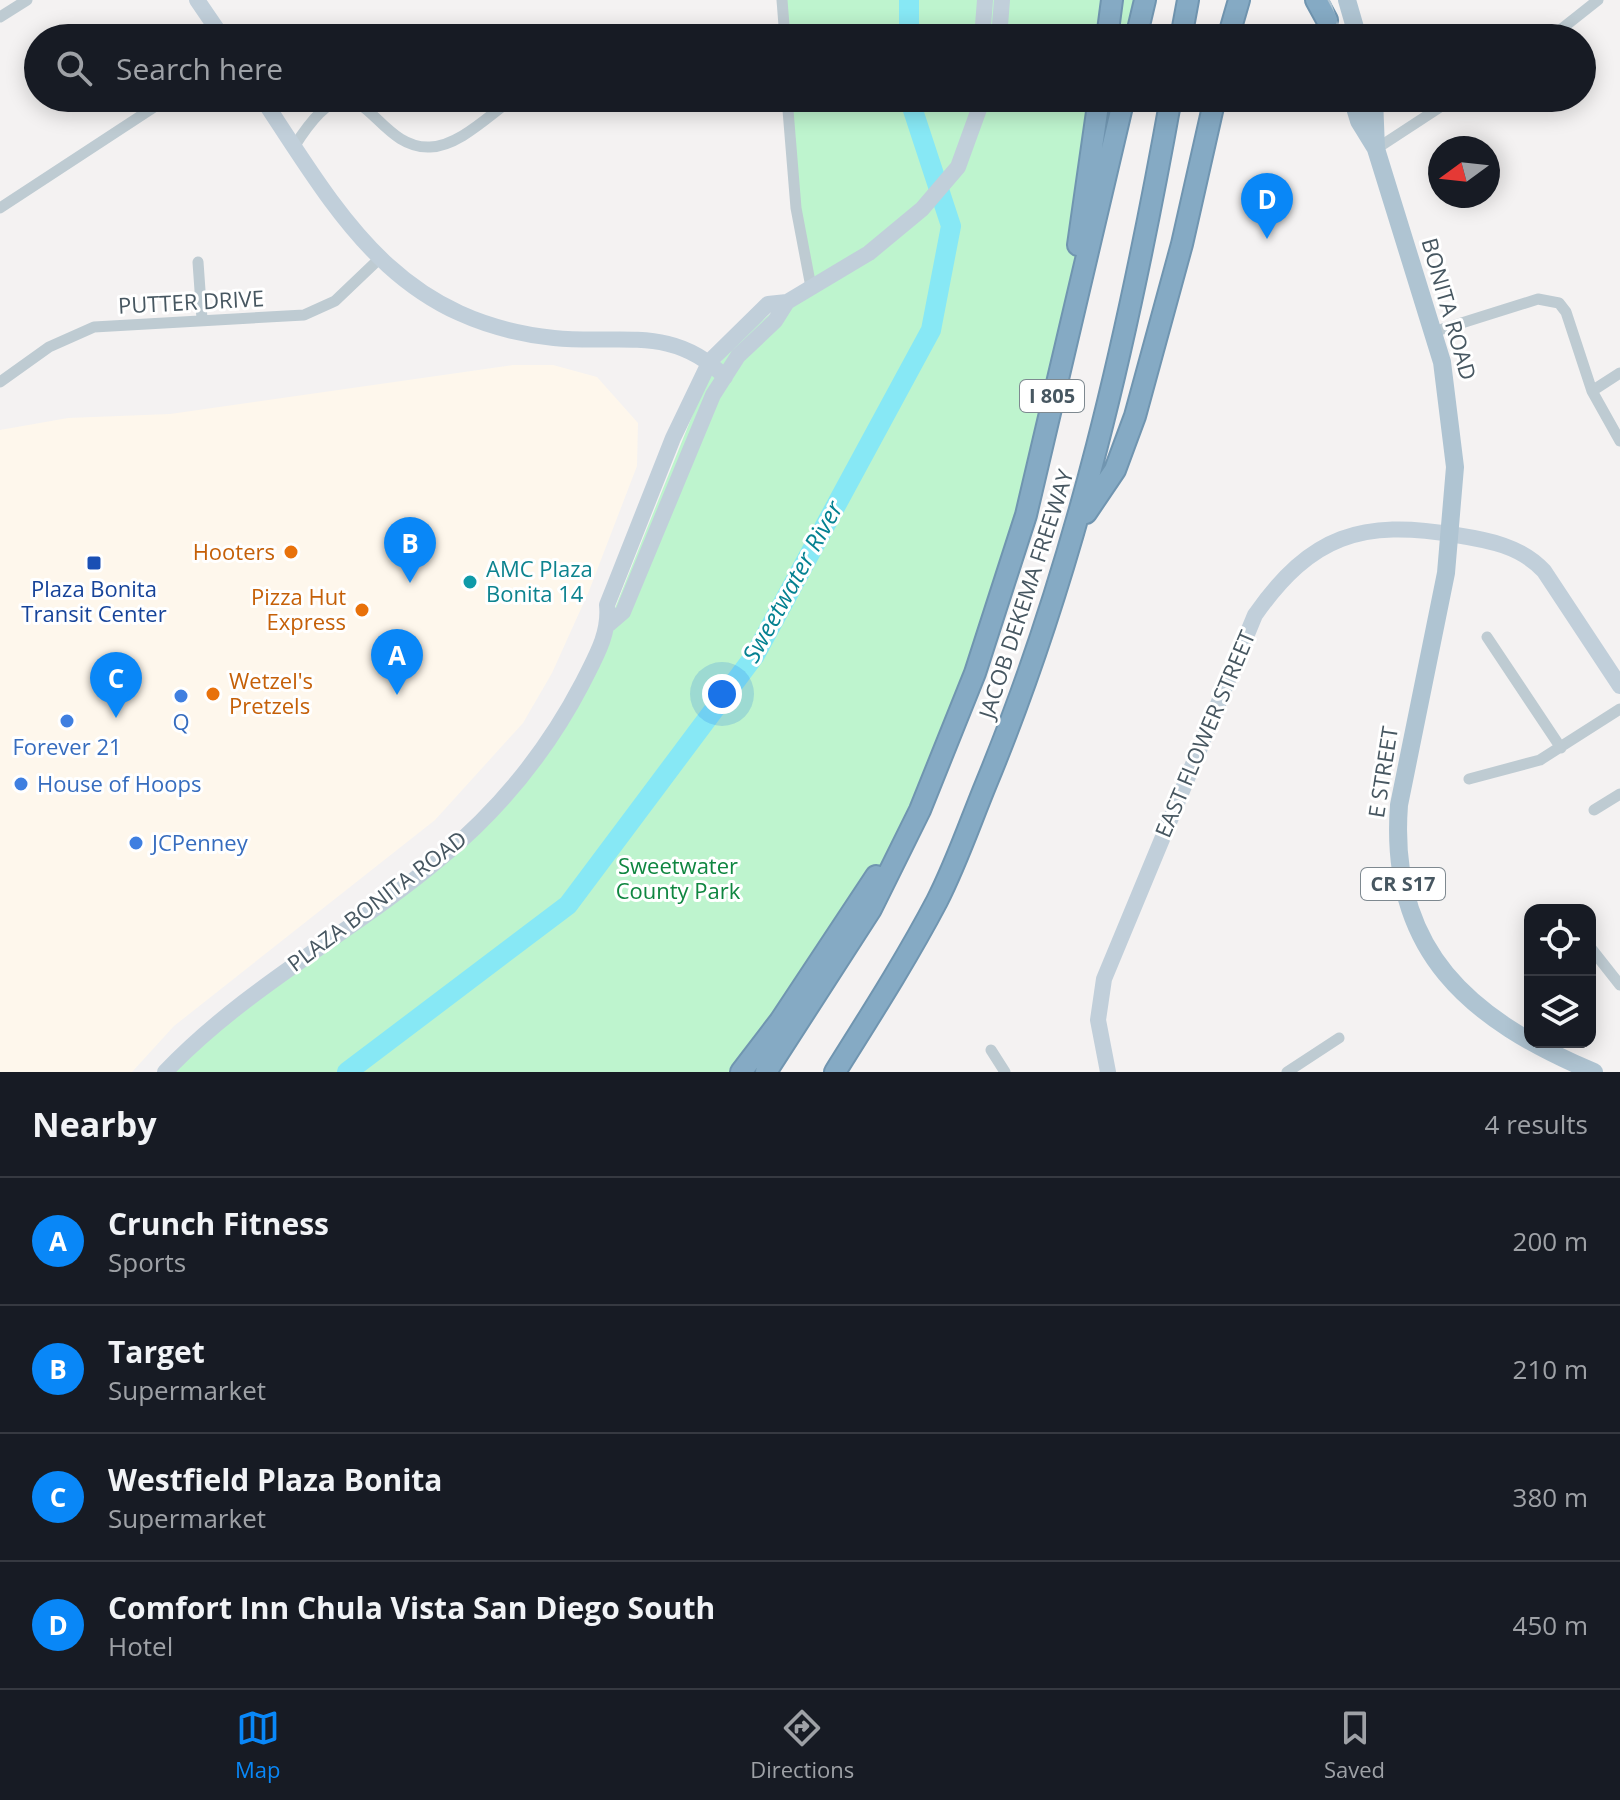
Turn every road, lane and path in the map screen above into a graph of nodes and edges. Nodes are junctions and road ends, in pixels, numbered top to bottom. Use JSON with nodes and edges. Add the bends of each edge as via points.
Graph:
{"nodes":[{"id":1,"x":27,"y":0,"type":"edge"},
{"id":2,"x":197,"y":0,"type":"edge"},
{"id":3,"x":782,"y":0,"type":"edge"},
{"id":4,"x":985,"y":0,"type":"edge"},
{"id":5,"x":1002,"y":0,"type":"edge"},
{"id":6,"x":1112,"y":0,"type":"edge"},
{"id":7,"x":1145,"y":0,"type":"edge"},
{"id":8,"x":1188,"y":0,"type":"edge"},
{"id":9,"x":1239,"y":0,"type":"edge"},
{"id":10,"x":1319,"y":0,"type":"edge"},
{"id":11,"x":1347,"y":0,"type":"edge"},
{"id":12,"x":1598,"y":0,"type":"edge"},
{"id":13,"x":0,"y":17,"type":"edge"},
{"id":14,"x":213,"y":24,"type":"edge"},
{"id":15,"x":784,"y":24,"type":"edge"},
{"id":16,"x":983,"y":24,"type":"edge"},
{"id":17,"x":1000,"y":24,"type":"edge"},
{"id":18,"x":1109,"y":24,"type":"edge"},
{"id":19,"x":1139,"y":24,"type":"edge"},
{"id":20,"x":1184,"y":24,"type":"edge"},
{"id":21,"x":1232,"y":24,"type":"edge"},
{"id":22,"x":1328,"y":24,"type":"edge"},
{"id":23,"x":1354,"y":24,"type":"edge"},
{"id":24,"x":1568,"y":24,"type":"edge"},
{"id":25,"x":147,"y":112,"type":"edge"},
{"id":26,"x":271,"y":112,"type":"edge"},
{"id":27,"x":317,"y":112,"type":"edge"},
{"id":28,"x":372,"y":112,"type":"edge"},
{"id":29,"x":494,"y":112,"type":"edge"},
{"id":30,"x":788,"y":112,"type":"edge"},
{"id":31,"x":978,"y":112,"type":"edge"},
{"id":32,"x":1097,"y":112,"type":"edge"},
{"id":33,"x":1121,"y":112,"type":"edge"},
{"id":34,"x":1168,"y":112,"type":"edge"},
{"id":35,"x":1212,"y":112,"type":"edge"},
{"id":36,"x":1356,"y":112,"type":"edge"},
{"id":37,"x":1375,"y":112,"type":"edge"},
{"id":38,"x":1433,"y":112,"type":"edge"},
{"id":39,"x":294,"y":147,"type":"junction"},
{"id":40,"x":1376,"y":149,"type":"junction"},
{"id":41,"x":0,"y":208,"type":"edge"},
{"id":42,"x":378,"y":260,"type":"junction"},
{"id":43,"x":198,"y":262,"type":"dead end"},
{"id":44,"x":811,"y":287,"type":"junction"},
{"id":45,"x":787,"y":302,"type":"junction"},
{"id":46,"x":202,"y":319,"type":"junction"},
{"id":47,"x":1433,"y":332,"type":"junction"},
{"id":48,"x":1064,"y":344,"type":"junction"},
{"id":49,"x":710,"y":361,"type":"junction"},
{"id":50,"x":1620,"y":373,"type":"edge"},
{"id":51,"x":725,"y":377,"type":"junction"},
{"id":52,"x":0,"y":382,"type":"edge"},
{"id":53,"x":1592,"y":391,"type":"junction"},
{"id":54,"x":1620,"y":441,"type":"edge"},
{"id":55,"x":1079,"y":523,"type":"junction"},
{"id":56,"x":1451,"y":534,"type":"junction"},
{"id":57,"x":609,"y":624,"type":"junction"},
{"id":58,"x":1487,"y":637,"type":"dead end"},
{"id":59,"x":1620,"y":686,"type":"edge"},
{"id":60,"x":1620,"y":709,"type":"edge"},
{"id":61,"x":1561,"y":748,"type":"junction"},
{"id":62,"x":1469,"y":779,"type":"dead end"},
{"id":63,"x":1620,"y":794,"type":"edge"},
{"id":64,"x":920,"y":810,"type":"junction"},
{"id":65,"x":1594,"y":810,"type":"dead end"},
{"id":66,"x":1596,"y":955,"type":"edge"},
{"id":67,"x":1620,"y":985,"type":"edge"},
{"id":68,"x":1339,"y":1038,"type":"dead end"},
{"id":69,"x":991,"y":1050,"type":"dead end"},
{"id":70,"x":165,"y":1072,"type":"edge"},
{"id":71,"x":741,"y":1072,"type":"edge"},
{"id":72,"x":766,"y":1072,"type":"edge"},
{"id":73,"x":835,"y":1072,"type":"edge"},
{"id":74,"x":1005,"y":1072,"type":"edge"},
{"id":75,"x":1108,"y":1072,"type":"edge"},
{"id":76,"x":1287,"y":1072,"type":"edge"},
{"id":77,"x":1594,"y":1072,"type":"edge"}],
"edges":[{"from":1,"to":13,"type":"street"},
{"from":2,"to":14,"type":"main road"},
{"from":3,"to":15,"type":"street"},
{"from":4,"to":16,"type":"main road"},
{"from":5,"to":17,"type":"main road"},
{"from":6,"to":18,"type":"highway"},
{"from":7,"to":19,"type":"highway"},
{"from":8,"to":20,"type":"highway"},
{"from":9,"to":21,"type":"highway"},
{"from":10,"to":22,"type":"highway"},
{"from":11,"to":23,"type":"main road"},
{"from":12,"to":24,"type":"street"},
{"from":25,"to":41,"type":"street"},
{"from":26,"to":39,"type":"main road"},
{"from":27,"to":39,"type":"street"},
{"from":28,"to":29,"type":"street","via":[[397,137],[430,147],[450,142]]},
{"from":30,"to":44,"type":"street","via":[[796,208]]},
{"from":31,"to":44,"type":"main road","name":"PLAZA BONITA ROAD","via":[[965,151],[941,190],[869,253]]},
{"from":32,"to":48,"type":"highway"},
{"from":33,"to":48,"type":"highway","name":"JACOB DEKEMA FREEWAY","number":"I 805"},
{"from":34,"to":55,"type":"highway","name":"JACOB DEKEMA FREEWAY","number":"I 805","via":[[1146,236]]},
{"from":35,"to":55,"type":"highway","via":[[1135,416],[1115,470]]},
{"from":36,"to":40,"type":"main road","name":"BONITA ROAD","number":"CR S17"},
{"from":37,"to":40,"type":"main road","name":"BONITA ROAD","number":"CR S17"},
{"from":38,"to":40,"type":"street"},
{"from":39,"to":42,"type":"main road","via":[[338,214]]},
{"from":40,"to":47,"type":"main road","name":"BONITA ROAD","number":"CR S17"},
{"from":42,"to":46,"type":"street","name":"PUTTER DRIVE","via":[[342,295],[316,311],[280,318]]},
{"from":42,"to":49,"type":"main road","via":[[421,293],[473,319],[553,338],[665,341]]},
{"from":43,"to":46,"type":"street"},
{"from":44,"to":45,"type":"main road","name":"PLAZA BONITA ROAD"},
{"from":45,"to":49,"type":"main road","name":"PLAZA BONITA ROAD","via":[[768,304]]},
{"from":45,"to":51,"type":"main road","name":"PLAZA BONITA ROAD"},
{"from":46,"to":52,"type":"street","name":"PUTTER DRIVE","via":[[94,327],[49,347]]},
{"from":47,"to":53,"type":"street","via":[[1538,299],[1552,301],[1566,312]]},
{"from":47,"to":56,"type":"main road","name":"BONITA ROAD","number":"CR S17","via":[[1453,440]]},
{"from":48,"to":64,"type":"highway","name":"JACOB DEKEMA FREEWAY","number":"I 805","via":[[1026,515],[975,673]]},
{"from":49,"to":51,"type":"main road"},
{"from":49,"to":57,"type":"main road","name":"PLAZA BONITA ROAD","via":[[673,438],[607,605]]},
{"from":50,"to":53,"type":"street"},
{"from":51,"to":57,"type":"main road","name":"PLAZA BONITA ROAD","via":[[694,437],[623,612]]},
{"from":53,"to":54,"type":"street"},
{"from":55,"to":73,"type":"highway","name":"JACOB DEKEMA FREEWAY","number":"I 805","via":[[1022,696],[939,898]]},
{"from":56,"to":59,"type":"main road","via":[[1492,541],[1532,558]]},
{"from":56,"to":75,"type":"main road","name":"EAST FLOWER STREET","via":[[1400,526],[1361,531],[1305,558],[1255,615],[1104,979],[1098,1020]]},
{"from":56,"to":77,"type":"main road","name":"E STREET","number":"CR S17","via":[[1399,805],[1397,843],[1405,890],[1430,951],[1474,1005],[1517,1036]]},
{"from":57,"to":70,"type":"main road","name":"PLAZA BONITA ROAD","via":[[567,713],[540,754],[469,833],[415,878],[238,1003]]},
{"from":58,"to":61,"type":"street"},
{"from":60,"to":61,"type":"street"},
{"from":61,"to":62,"type":"street","via":[[1540,760]]},
{"from":63,"to":65,"type":"street"},
{"from":64,"to":71,"type":"highway"},
{"from":64,"to":72,"type":"highway","name":"JACOB DEKEMA FREEWAY","number":"I 805","via":[[871,909]]},
{"from":66,"to":67,"type":"street"},
{"from":68,"to":76,"type":"street"},
{"from":69,"to":74,"type":"street"}]}
